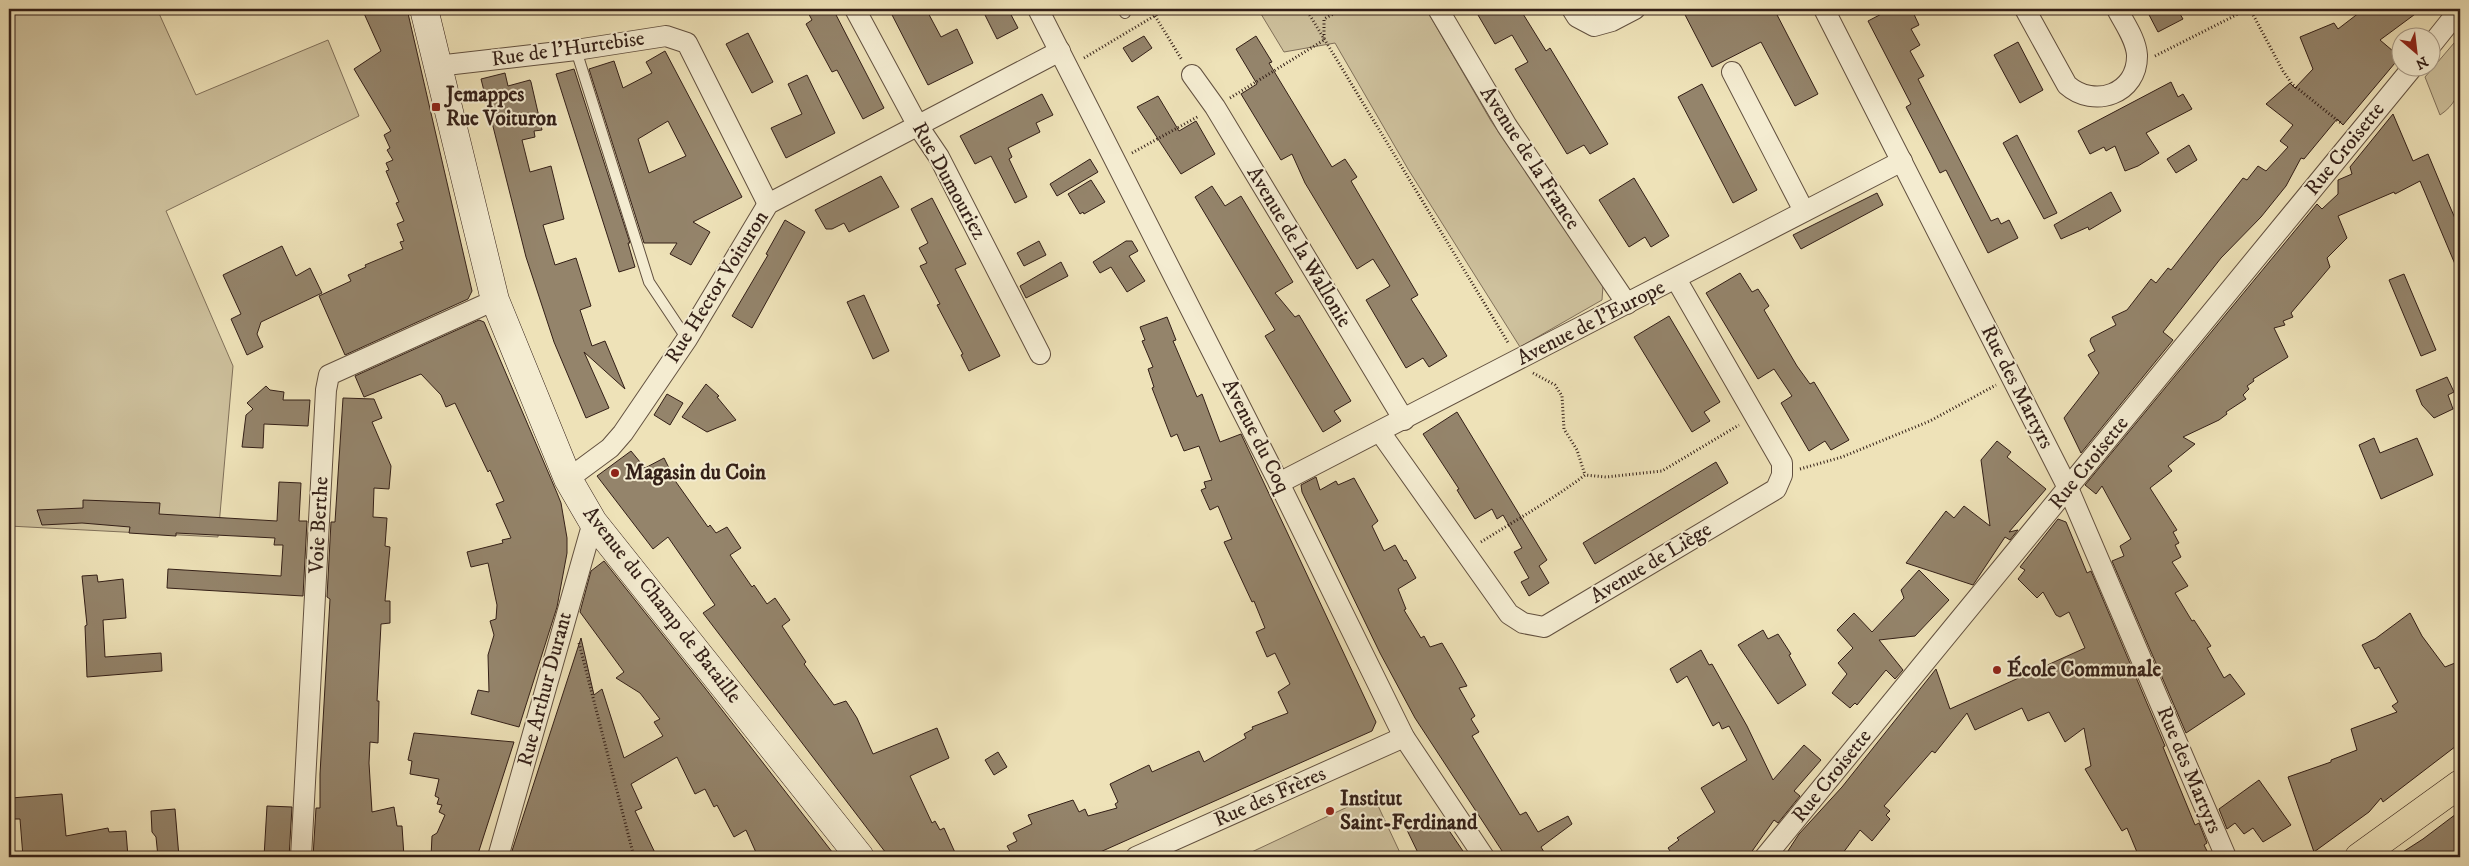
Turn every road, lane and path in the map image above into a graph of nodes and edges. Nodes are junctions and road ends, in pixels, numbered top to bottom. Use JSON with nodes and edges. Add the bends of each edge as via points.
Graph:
{"nodes":[{"id":1,"x":424,"y":9,"type":"edge"},
{"id":2,"x":855,"y":9,"type":"edge"},
{"id":3,"x":1038,"y":9,"type":"edge"},
{"id":4,"x":1166,"y":9,"type":"edge"},
{"id":5,"x":1306,"y":9,"type":"edge"},
{"id":6,"x":1342,"y":9,"type":"edge"},
{"id":7,"x":1438,"y":9,"type":"edge"},
{"id":8,"x":1572,"y":9,"type":"edge"},
{"id":9,"x":1635,"y":9,"type":"edge"},
{"id":10,"x":1824,"y":9,"type":"edge"},
{"id":11,"x":2026,"y":9,"type":"edge"},
{"id":12,"x":2117,"y":9,"type":"edge"},
{"id":13,"x":2249,"y":9,"type":"edge"},
{"id":14,"x":2460,"y":9,"type":"edge"},
{"id":15,"x":1155,"y":16,"type":"junction"},
{"id":16,"x":2442,"y":32,"type":"edge"},
{"id":17,"x":1324,"y":40,"type":"junction"},
{"id":18,"x":576,"y":50,"type":"junction"},
{"id":19,"x":1064,"y":59,"type":"junction"},
{"id":20,"x":2137,"y":59,"type":"junction"},
{"id":21,"x":437,"y":66,"type":"junction"},
{"id":22,"x":1732,"y":72,"type":"dead end"},
{"id":23,"x":1192,"y":75,"type":"joint"},
{"id":24,"x":2404,"y":78,"type":"edge"},
{"id":25,"x":1215,"y":107,"type":"junction"},
{"id":26,"x":918,"y":126,"type":"junction"},
{"id":27,"x":2356,"y":136,"type":"junction"},
{"id":28,"x":1116,"y":161,"type":"junction"},
{"id":29,"x":1902,"y":161,"type":"junction"},
{"id":30,"x":768,"y":204,"type":"junction"},
{"id":31,"x":1804,"y":211,"type":"junction"},
{"id":32,"x":1676,"y":279,"type":"junction"},
{"id":33,"x":495,"y":300,"type":"junction"},
{"id":34,"x":1627,"y":304,"type":"junction"},
{"id":35,"x":687,"y":340,"type":"junction"},
{"id":36,"x":1040,"y":354,"type":"dead end"},
{"id":37,"x":1518,"y":360,"type":"junction"},
{"id":38,"x":2012,"y":376,"type":"junction"},
{"id":39,"x":1755,"y":415,"type":"junction"},
{"id":40,"x":1404,"y":420,"type":"junction"},
{"id":41,"x":1380,"y":432,"type":"junction"},
{"id":42,"x":1585,"y":475,"type":"junction"},
{"id":43,"x":1782,"y":475,"type":"junction"},
{"id":44,"x":568,"y":479,"type":"junction"},
{"id":45,"x":1279,"y":483,"type":"junction"},
{"id":46,"x":2068,"y":488,"type":"junction"},
{"id":47,"x":593,"y":522,"type":"junction"},
{"id":48,"x":1465,"y":552,"type":"junction"},
{"id":49,"x":566,"y":613,"type":"junction"},
{"id":50,"x":1404,"y":737,"type":"junction"},
{"id":51,"x":2460,"y":784,"type":"edge"},
{"id":52,"x":302,"y":857,"type":"edge"},
{"id":53,"x":498,"y":857,"type":"edge"},
{"id":54,"x":634,"y":857,"type":"edge"},
{"id":55,"x":860,"y":857,"type":"edge"},
{"id":56,"x":1136,"y":857,"type":"edge"},
{"id":57,"x":1484,"y":857,"type":"edge"},
{"id":58,"x":1766,"y":857,"type":"edge"},
{"id":59,"x":2226,"y":857,"type":"edge"},
{"id":60,"x":2359,"y":857,"type":"edge"}],
"edges":[{"from":1,"to":21,"type":"street","name":"Avenue du Champ de Bataille"},
{"from":2,"to":26,"type":"street","name":"Rue Dumouriez"},
{"from":3,"to":19,"type":"street","name":"Avenue du Coq"},
{"from":4,"to":15,"type":"path"},
{"from":5,"to":17,"type":"path"},
{"from":6,"to":17,"type":"path","via":[[1324,19]]},
{"from":7,"to":34,"type":"street","name":"Avenue de la France","via":[[1507,126]]},
{"from":8,"to":9,"type":"street","via":[[1577,17],[1594,26]]},
{"from":10,"to":29,"type":"street","name":"Rue des Martyrs"},
{"from":11,"to":20,"type":"street","via":[[2060,74],[2078,94],[2094,98],[2120,91],[2133,76]]},
{"from":12,"to":20,"type":"street","via":[[2134,41]]},
{"from":13,"to":20,"type":"path","via":[[2156,56]]},
{"from":13,"to":27,"type":"path","via":[[2292,84]]},
{"from":14,"to":16,"type":"street"},
{"from":15,"to":19,"type":"path"},
{"from":15,"to":23,"type":"path"},
{"from":17,"to":25,"type":"path"},
{"from":17,"to":37,"type":"path"},
{"from":18,"to":21,"type":"street","name":"Rue de l'Hurtebise"},
{"from":18,"to":30,"type":"street","name":"Rue de l'Hurtebise","via":[[666,36],[687,44]]},
{"from":18,"to":35,"type":"lane","via":[[649,282]]},
{"from":19,"to":26,"type":"street","name":"Rue Hector Voituron"},
{"from":19,"to":28,"type":"street","name":"Avenue du Coq"},
{"from":21,"to":33,"type":"street","name":"Avenue du Champ de Bataille"},
{"from":22,"to":31,"type":"street"},
{"from":23,"to":25,"type":"street","name":"Avenue de la Wallonie"},
{"from":24,"to":27,"type":"street","name":"Rue Croisette"},
{"from":25,"to":28,"type":"path"},
{"from":25,"to":40,"type":"street","name":"Avenue de la Wallonie"},
{"from":26,"to":30,"type":"street","name":"Rue Hector Voituron"},
{"from":26,"to":36,"type":"street","name":"Rue Dumouriez","via":[[939,158]]},
{"from":27,"to":46,"type":"street","name":"Rue Croisette"},
{"from":28,"to":45,"type":"street","name":"Avenue du Coq"},
{"from":29,"to":31,"type":"street","name":"Avenue de l'Europe"},
{"from":29,"to":38,"type":"street","name":"Rue des Martyrs"},
{"from":30,"to":35,"type":"street","name":"Rue Hector Voituron"},
{"from":31,"to":32,"type":"street","name":"Avenue de l'Europe"},
{"from":32,"to":34,"type":"street","name":"Avenue de l'Europe"},
{"from":32,"to":39,"type":"street"},
{"from":33,"to":44,"type":"street","name":"Avenue du Champ de Bataille"},
{"from":33,"to":52,"type":"street","name":"Voie Berthe","via":[[329,375]]},
{"from":34,"to":37,"type":"street","name":"Avenue de l'Europe"},
{"from":35,"to":44,"type":"street","name":"Rue Hector Voituron","via":[[624,433],[610,448]]},
{"from":37,"to":40,"type":"street","name":"Avenue de l'Europe"},
{"from":37,"to":42,"type":"path","via":[[1527,371],[1555,385],[1562,396],[1564,428],[1577,450]]},
{"from":38,"to":43,"type":"path","via":[[1930,421],[1842,457]]},
{"from":38,"to":46,"type":"street","name":"Rue des Martyrs"},
{"from":39,"to":42,"type":"path","via":[[1662,471],[1606,477]]},
{"from":39,"to":43,"type":"street","via":[[1782,463]]},
{"from":40,"to":41,"type":"street","name":"Avenue de l'Europe"},
{"from":41,"to":45,"type":"street","name":"Avenue de l'Europe"},
{"from":41,"to":48,"type":"street","name":"Avenue de Liège"},
{"from":42,"to":48,"type":"path","via":[[1554,499]]},
{"from":43,"to":48,"type":"street","name":"Avenue de Liège","via":[[1776,490],[1544,626],[1523,623],[1509,614]]},
{"from":44,"to":47,"type":"street","name":"Avenue du Champ de Bataille"},
{"from":45,"to":50,"type":"street","name":"Avenue du Coq"},
{"from":46,"to":58,"type":"street","name":"Rue Croisette"},
{"from":46,"to":59,"type":"street","name":"Rue des Martyrs"},
{"from":47,"to":49,"type":"street","name":"Rue Arthur Durant"},
{"from":47,"to":55,"type":"street","name":"Avenue du Champ de Bataille"},
{"from":49,"to":53,"type":"street","name":"Rue Arthur Durant"},
{"from":49,"to":54,"type":"path","via":[[581,648]]},
{"from":50,"to":56,"type":"street","name":"Rue des Frères"},
{"from":50,"to":57,"type":"street","name":"Avenue du Coq"},
{"from":51,"to":60,"type":"main road"}]}
